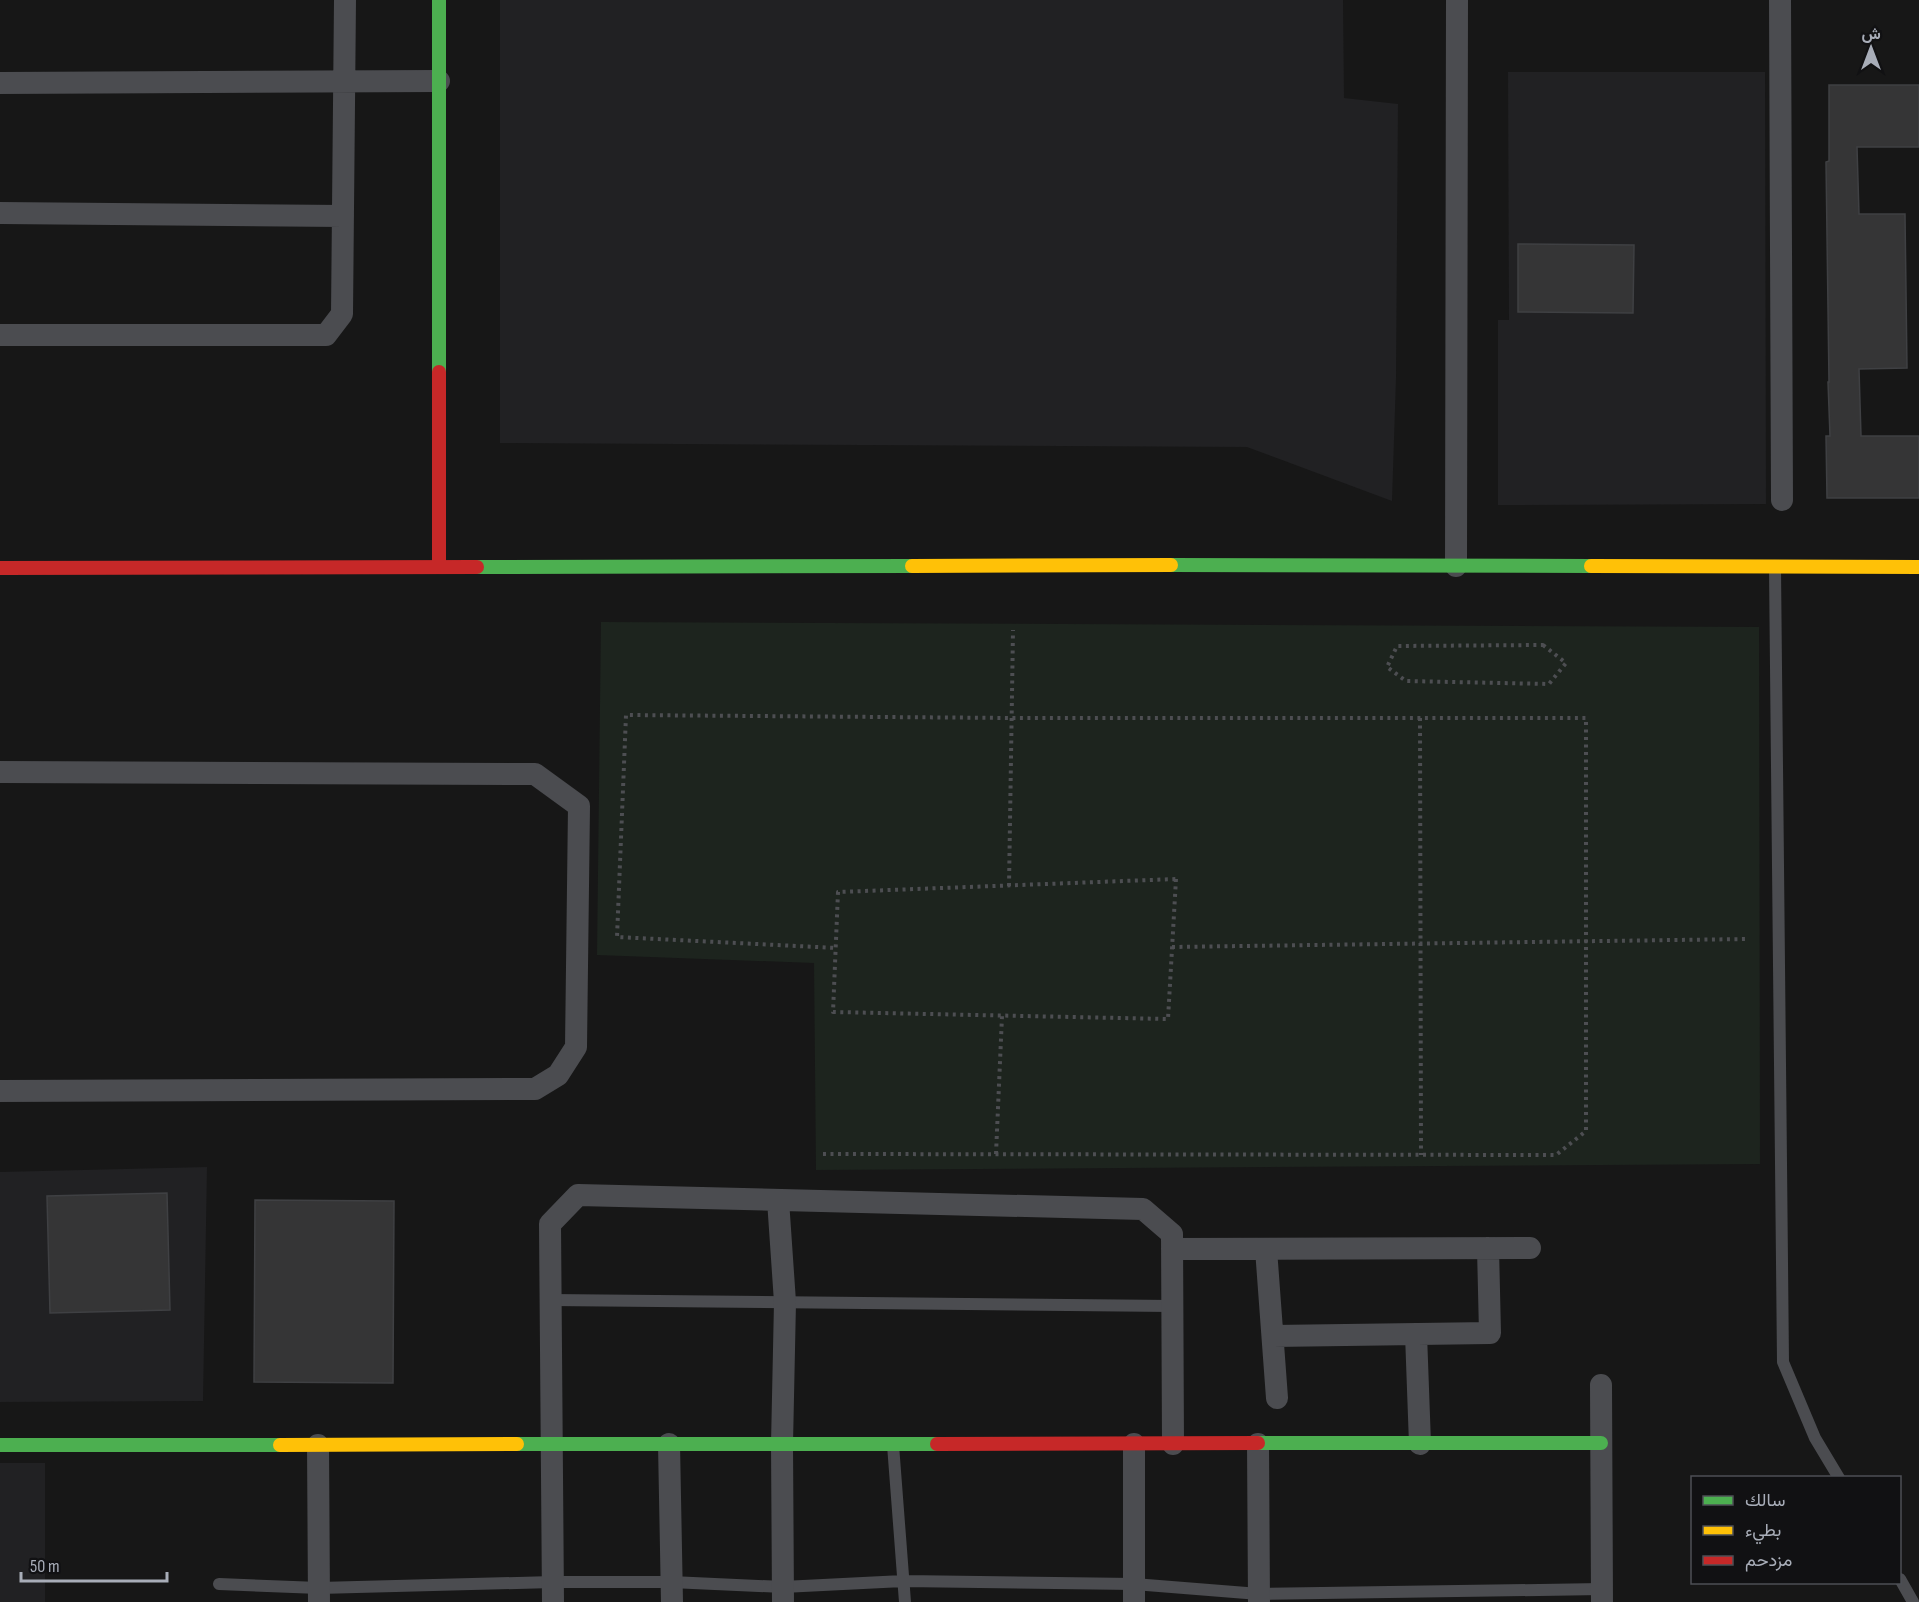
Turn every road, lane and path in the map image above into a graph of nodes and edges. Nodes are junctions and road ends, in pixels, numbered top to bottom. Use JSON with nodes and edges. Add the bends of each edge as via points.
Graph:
{"nodes":[{"id":1,"x":345,"y":0,"type":"edge"},
{"id":2,"x":439,"y":0,"type":"edge"},
{"id":3,"x":1457,"y":0,"type":"edge"},
{"id":4,"x":1780,"y":0,"type":"edge"},
{"id":5,"x":344,"y":81,"type":"junction"},
{"id":6,"x":439,"y":81,"type":"junction"},
{"id":7,"x":0,"y":83,"type":"edge"},
{"id":8,"x":0,"y":213,"type":"edge"},
{"id":9,"x":343,"y":216,"type":"junction"},
{"id":10,"x":0,"y":335,"type":"edge"},
{"id":11,"x":1782,"y":500,"type":"dead end"},
{"id":12,"x":439,"y":566,"type":"junction"},
{"id":13,"x":1456,"y":566,"type":"junction"},
{"id":14,"x":1775,"y":567,"type":"junction"},
{"id":15,"x":1919,"y":567,"type":"edge"},
{"id":16,"x":0,"y":568,"type":"edge"},
{"id":17,"x":1013,"y":630,"type":"dead end"},
{"id":18,"x":1543,"y":645,"type":"joint"},
{"id":19,"x":1012,"y":718,"type":"junction"},
{"id":20,"x":1420,"y":718,"type":"junction"},
{"id":21,"x":0,"y":772,"type":"edge"},
{"id":22,"x":1009,"y":886,"type":"junction"},
{"id":23,"x":1746,"y":939,"type":"dead end"},
{"id":24,"x":1585,"y":942,"type":"junction"},
{"id":25,"x":1420,"y":944,"type":"junction"},
{"id":26,"x":1172,"y":947,"type":"junction"},
{"id":27,"x":836,"y":948,"type":"junction"},
{"id":28,"x":1002,"y":1016,"type":"junction"},
{"id":29,"x":0,"y":1091,"type":"edge"},
{"id":30,"x":824,"y":1154,"type":"dead end"},
{"id":31,"x":996,"y":1154,"type":"junction"},
{"id":32,"x":1421,"y":1155,"type":"junction"},
{"id":33,"x":778,"y":1200,"type":"junction"},
{"id":34,"x":1488,"y":1248,"type":"junction"},
{"id":35,"x":1530,"y":1248,"type":"dead end"},
{"id":36,"x":1172,"y":1249,"type":"junction"},
{"id":37,"x":1266,"y":1249,"type":"junction"},
{"id":38,"x":550,"y":1300,"type":"junction"},
{"id":39,"x":785,"y":1302,"type":"junction"},
{"id":40,"x":1172,"y":1306,"type":"junction"},
{"id":41,"x":1416,"y":1334,"type":"junction"},
{"id":42,"x":1273,"y":1336,"type":"junction"},
{"id":43,"x":1601,"y":1385,"type":"dead end"},
{"id":44,"x":1277,"y":1398,"type":"dead end"},
{"id":45,"x":1601,"y":1443,"type":"junction"},
{"id":46,"x":551,"y":1444,"type":"junction"},
{"id":47,"x":669,"y":1444,"type":"junction"},
{"id":48,"x":782,"y":1444,"type":"junction"},
{"id":49,"x":893,"y":1444,"type":"junction"},
{"id":50,"x":1134,"y":1444,"type":"junction"},
{"id":51,"x":1173,"y":1444,"type":"junction"},
{"id":52,"x":1258,"y":1444,"type":"junction"},
{"id":53,"x":1420,"y":1444,"type":"junction"},
{"id":54,"x":0,"y":1445,"type":"edge"},
{"id":55,"x":318,"y":1445,"type":"junction"},
{"id":56,"x":1838,"y":1476,"type":"edge"},
{"id":57,"x":903,"y":1581,"type":"junction"},
{"id":58,"x":1901,"y":1582,"type":"edge"},
{"id":59,"x":219,"y":1584,"type":"dead end"},
{"id":60,"x":553,"y":1592,"type":"edge"},
{"id":61,"x":671,"y":1592,"type":"edge"},
{"id":62,"x":1134,"y":1593,"type":"edge"},
{"id":63,"x":319,"y":1595,"type":"edge"},
{"id":64,"x":783,"y":1595,"type":"edge"},
{"id":65,"x":1602,"y":1596,"type":"edge"},
{"id":66,"x":1259,"y":1598,"type":"edge"},
{"id":67,"x":905,"y":1602,"type":"edge"},
{"id":68,"x":1913,"y":1602,"type":"edge"}],
"edges":[{"from":1,"to":5,"type":"street"},
{"from":2,"to":6,"type":"street"},
{"from":3,"to":13,"type":"street"},
{"from":4,"to":11,"type":"street"},
{"from":5,"to":6,"type":"street"},
{"from":5,"to":7,"type":"street"},
{"from":5,"to":9,"type":"street"},
{"from":6,"to":12,"type":"street"},
{"from":8,"to":9,"type":"street"},
{"from":9,"to":10,"type":"street","via":[[342,314],[326,334]]},
{"from":12,"to":13,"type":"street"},
{"from":12,"to":16,"type":"street"},
{"from":13,"to":14,"type":"street"},
{"from":14,"to":15,"type":"street"},
{"from":14,"to":56,"type":"lane","via":[[1783,1362],[1815,1438]]},
{"from":17,"to":19,"type":"path"},
{"from":18,"to":18,"type":"path","via":[[1397,646],[1387,667],[1407,681],[1549,684],[1566,663]]},
{"from":19,"to":20,"type":"path"},
{"from":19,"to":22,"type":"path"},
{"from":19,"to":27,"type":"path","via":[[626,715],[617,937]]},
{"from":20,"to":24,"type":"path","via":[[1586,718]]},
{"from":20,"to":25,"type":"path"},
{"from":21,"to":29,"type":"street","via":[[535,774],[579,806],[576,1047],[558,1075],[535,1089]]},
{"from":22,"to":26,"type":"path","via":[[1176,879]]},
{"from":22,"to":27,"type":"path","via":[[838,892]]},
{"from":23,"to":24,"type":"path"},
{"from":24,"to":25,"type":"path"},
{"from":24,"to":32,"type":"path","via":[[1586,1131],[1556,1155]]},
{"from":25,"to":26,"type":"path"},
{"from":25,"to":32,"type":"path"},
{"from":26,"to":28,"type":"path","via":[[1167,1019]]},
{"from":27,"to":28,"type":"path","via":[[834,1012]]},
{"from":28,"to":31,"type":"path"},
{"from":30,"to":31,"type":"path"},
{"from":31,"to":32,"type":"path"},
{"from":33,"to":36,"type":"street","via":[[1143,1209],[1172,1234]]},
{"from":33,"to":38,"type":"street","via":[[578,1196],[550,1224]]},
{"from":33,"to":39,"type":"street"},
{"from":34,"to":35,"type":"street"},
{"from":34,"to":37,"type":"street"},
{"from":34,"to":41,"type":"street","via":[[1490,1333]]},
{"from":36,"to":37,"type":"street"},
{"from":36,"to":40,"type":"street"},
{"from":37,"to":42,"type":"street"},
{"from":38,"to":39,"type":"lane"},
{"from":38,"to":46,"type":"street"},
{"from":39,"to":40,"type":"lane"},
{"from":39,"to":48,"type":"street"},
{"from":40,"to":51,"type":"street"},
{"from":41,"to":42,"type":"street"},
{"from":41,"to":53,"type":"street"},
{"from":42,"to":44,"type":"street"},
{"from":43,"to":45,"type":"street"},
{"from":45,"to":53,"type":"street"},
{"from":45,"to":65,"type":"street"},
{"from":46,"to":47,"type":"street"},
{"from":46,"to":55,"type":"street"},
{"from":46,"to":60,"type":"street"},
{"from":47,"to":48,"type":"street"},
{"from":47,"to":61,"type":"street"},
{"from":48,"to":49,"type":"street"},
{"from":48,"to":64,"type":"street"},
{"from":49,"to":50,"type":"street"},
{"from":49,"to":57,"type":"lane"},
{"from":50,"to":51,"type":"street"},
{"from":50,"to":62,"type":"street"},
{"from":51,"to":52,"type":"street"},
{"from":52,"to":53,"type":"street"},
{"from":52,"to":66,"type":"street"},
{"from":54,"to":55,"type":"street"},
{"from":55,"to":63,"type":"street"},
{"from":57,"to":62,"type":"lane"},
{"from":57,"to":64,"type":"lane"},
{"from":57,"to":67,"type":"lane"},
{"from":58,"to":68,"type":"lane"},
{"from":59,"to":63,"type":"lane"},
{"from":60,"to":61,"type":"lane"},
{"from":60,"to":63,"type":"lane"},
{"from":61,"to":64,"type":"lane"},
{"from":62,"to":66,"type":"lane"},
{"from":65,"to":66,"type":"lane"}]}
